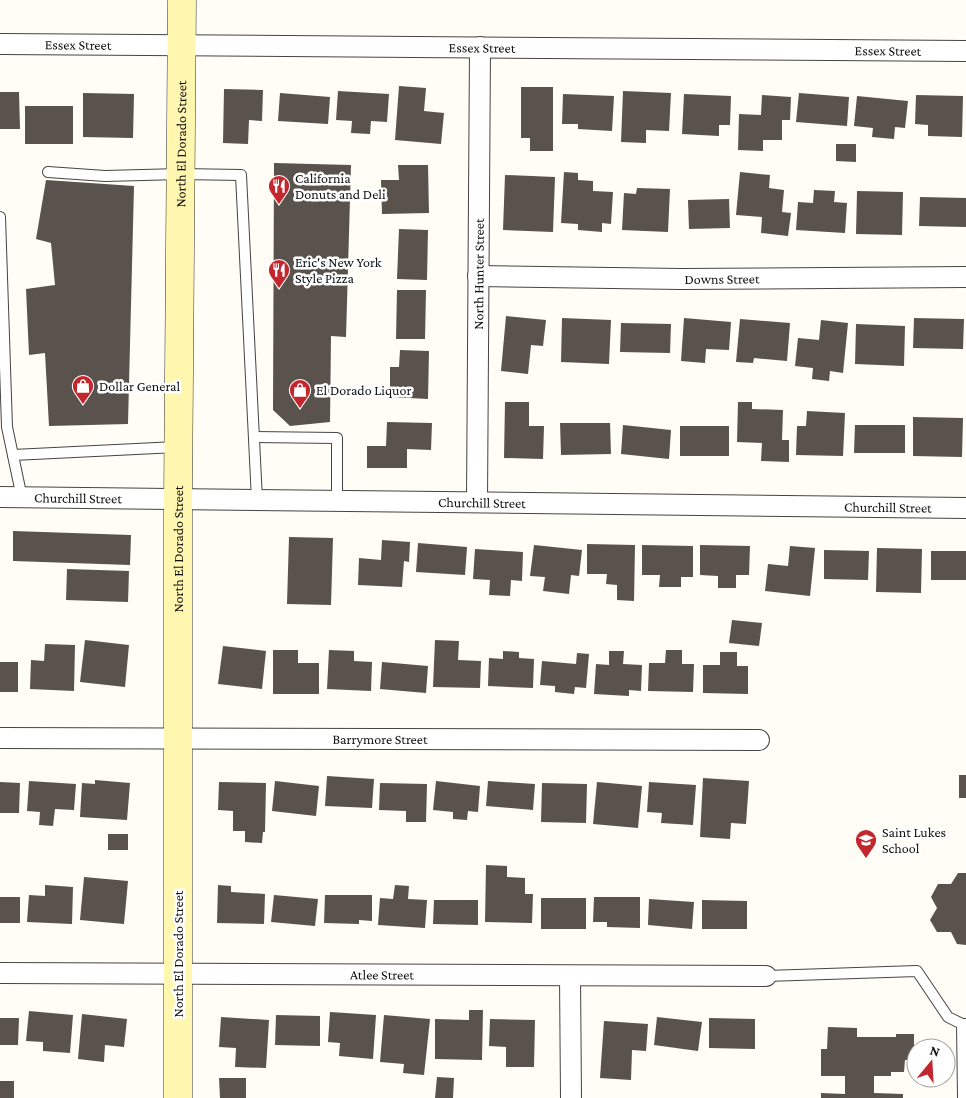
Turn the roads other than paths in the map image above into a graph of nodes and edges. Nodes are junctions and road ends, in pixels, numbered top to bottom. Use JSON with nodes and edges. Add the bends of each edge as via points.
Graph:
{"nodes":[{"id":1,"x":182,"y":0,"type":"edge"},
{"id":2,"x":0,"y":44,"type":"edge"},
{"id":3,"x":182,"y":45,"type":"junction"},
{"id":4,"x":480,"y":47,"type":"junction"},
{"id":5,"x":966,"y":51,"type":"edge"},
{"id":6,"x":48,"y":172,"type":"dead end"},
{"id":7,"x":180,"y":174,"type":"junction"},
{"id":8,"x":0,"y":216,"type":"edge"},
{"id":9,"x":478,"y":276,"type":"junction"},
{"id":10,"x":966,"y":278,"type":"edge"},
{"id":11,"x":254,"y":437,"type":"junction"},
{"id":12,"x":5,"y":439,"type":"edge"},
{"id":13,"x":178,"y":447,"type":"junction"},
{"id":14,"x":13,"y":455,"type":"junction"},
{"id":15,"x":0,"y":497,"type":"edge"},
{"id":16,"x":22,"y":498,"type":"junction"},
{"id":17,"x":178,"y":499,"type":"junction"},
{"id":18,"x":257,"y":500,"type":"junction"},
{"id":19,"x":338,"y":502,"type":"junction"},
{"id":20,"x":476,"y":502,"type":"junction"},
{"id":21,"x":966,"y":508,"type":"edge"},
{"id":22,"x":0,"y":738,"type":"edge"},
{"id":23,"x":179,"y":739,"type":"junction"},
{"id":24,"x":759,"y":740,"type":"dead end"},
{"id":25,"x":0,"y":973,"type":"edge"},
{"id":26,"x":178,"y":974,"type":"junction"},
{"id":27,"x":570,"y":976,"type":"junction"},
{"id":28,"x":766,"y":976,"type":"joint"},
{"id":29,"x":964,"y":1024,"type":"edge"},
{"id":30,"x":178,"y":1098,"type":"edge"},
{"id":31,"x":570,"y":1098,"type":"edge"},
{"id":32,"x":963,"y":1098,"type":"edge"}],
"edges":[{"from":1,"to":3,"type":"main road","name":"North El Dorado Street"},
{"from":2,"to":3,"type":"street","name":"Essex Street"},
{"from":3,"to":4,"type":"street","name":"Essex Street"},
{"from":3,"to":7,"type":"main road","name":"North El Dorado Street"},
{"from":4,"to":5,"type":"street","name":"Essex Street"},
{"from":4,"to":9,"type":"street","name":"North Hunter Street"},
{"from":6,"to":7,"type":"lane","via":[[105,176]]},
{"from":7,"to":11,"type":"lane","via":[[241,175]]},
{"from":7,"to":13,"type":"main road","name":"North El Dorado Street"},
{"from":8,"to":12,"type":"lane"},
{"from":9,"to":10,"type":"street","name":"Downs Street"},
{"from":9,"to":20,"type":"street","name":"North Hunter Street"},
{"from":11,"to":18,"type":"lane"},
{"from":11,"to":19,"type":"lane","via":[[337,438]]},
{"from":12,"to":14,"type":"lane"},
{"from":13,"to":14,"type":"lane"},
{"from":13,"to":17,"type":"main road","name":"North El Dorado Street"},
{"from":14,"to":16,"type":"lane"},
{"from":15,"to":16,"type":"street","name":"Churchill Street"},
{"from":16,"to":17,"type":"street","name":"Churchill Street"},
{"from":17,"to":18,"type":"street","name":"Churchill Street"},
{"from":17,"to":23,"type":"main road","name":"North El Dorado Street"},
{"from":18,"to":19,"type":"street","name":"Churchill Street"},
{"from":19,"to":20,"type":"street","name":"Churchill Street"},
{"from":20,"to":21,"type":"street","name":"Churchill Street"},
{"from":22,"to":23,"type":"street","name":"Barrymore Street"},
{"from":23,"to":24,"type":"street","name":"Barrymore Street"},
{"from":23,"to":26,"type":"main road","name":"North El Dorado Street"},
{"from":25,"to":26,"type":"street","name":"Atlee Street"},
{"from":26,"to":27,"type":"street","name":"Atlee Street"},
{"from":26,"to":30,"type":"main road","name":"North El Dorado Street"},
{"from":27,"to":28,"type":"street","name":"Atlee Street"},
{"from":27,"to":31,"type":"street"},
{"from":28,"to":29,"type":"lane","via":[[917,971],[948,1017]]},
{"from":29,"to":32,"type":"lane"}]}
